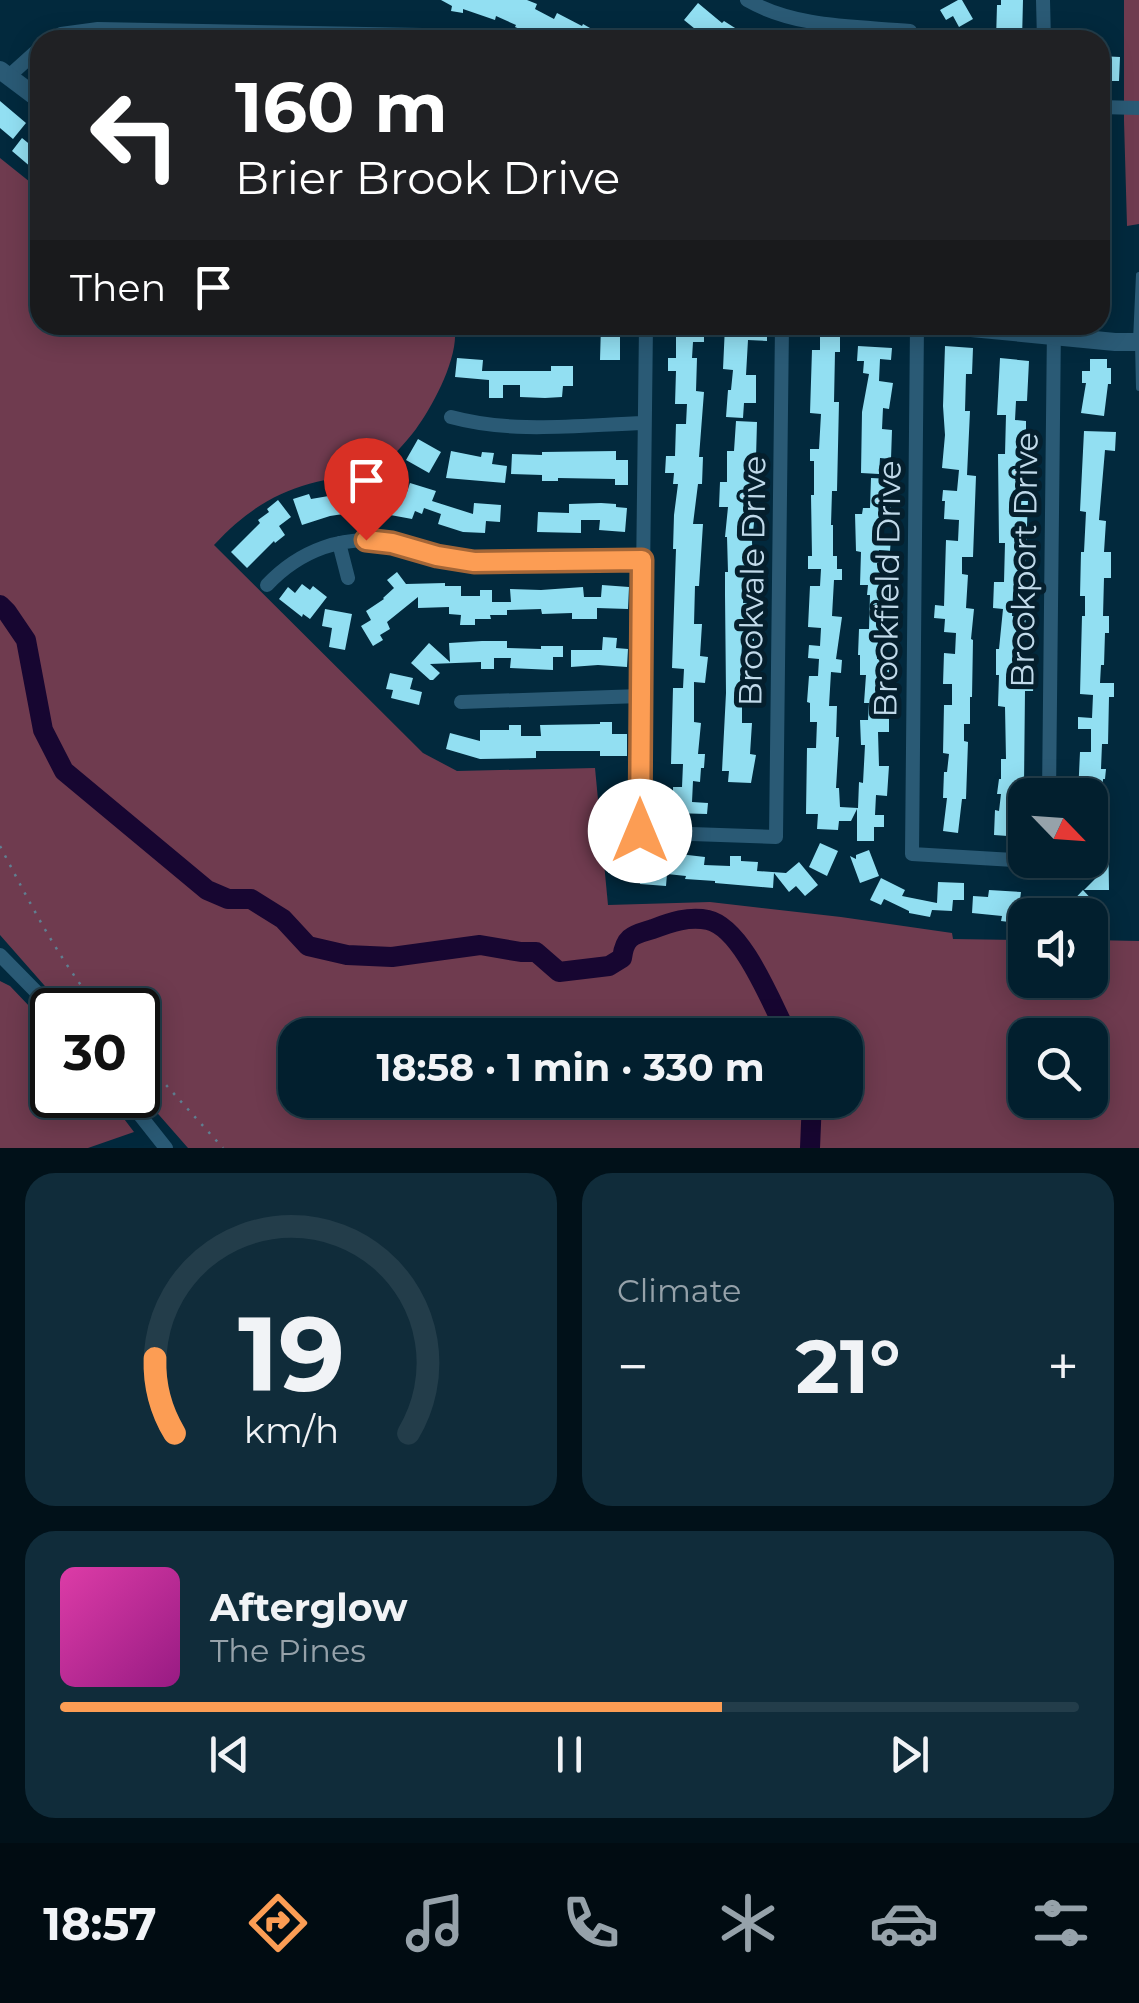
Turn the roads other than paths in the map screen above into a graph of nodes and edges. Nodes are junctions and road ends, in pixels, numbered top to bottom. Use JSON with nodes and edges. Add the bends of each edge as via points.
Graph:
{"nodes":[{"id":1,"x":747,"y":0,"type":"edge"},
{"id":2,"x":1043,"y":0,"type":"edge"},
{"id":3,"x":91,"y":30,"type":"edge"},
{"id":4,"x":144,"y":30,"type":"edge"},
{"id":5,"x":899,"y":30,"type":"edge"},
{"id":6,"x":1044,"y":30,"type":"edge"},
{"id":7,"x":30,"y":55,"type":"edge"},
{"id":8,"x":4,"y":73,"type":"edge"},
{"id":9,"x":30,"y":92,"type":"edge"},
{"id":10,"x":1110,"y":108,"type":"edge"},
{"id":11,"x":1139,"y":108,"type":"edge"},
{"id":12,"x":1139,"y":275,"type":"edge"},
{"id":13,"x":646,"y":335,"type":"edge"},
{"id":14,"x":782,"y":335,"type":"edge"},
{"id":15,"x":917,"y":335,"type":"edge"},
{"id":16,"x":1054,"y":335,"type":"edge"},
{"id":17,"x":1089,"y":335,"type":"edge"},
{"id":18,"x":1138,"y":342,"type":"edge"},
{"id":19,"x":1139,"y":388,"type":"edge"},
{"id":20,"x":450,"y":417,"type":"dead end"},
{"id":21,"x":644,"y":423,"type":"junction"},
{"id":22,"x":339,"y":543,"type":"junction"},
{"id":23,"x":642,"y":560,"type":"junction"},
{"id":24,"x":348,"y":578,"type":"dead end"},
{"id":25,"x":267,"y":585,"type":"dead end"},
{"id":26,"x":641,"y":696,"type":"junction"},
{"id":27,"x":460,"y":702,"type":"dead end"},
{"id":28,"x":1049,"y":778,"type":"edge"},
{"id":29,"x":604,"y":831,"type":"dead end"},
{"id":30,"x":640,"y":831,"type":"junction"},
{"id":31,"x":1008,"y":859,"type":"edge"},
{"id":32,"x":0,"y":956,"type":"edge"},
{"id":33,"x":32,"y":988,"type":"edge"},
{"id":34,"x":142,"y":1118,"type":"edge"},
{"id":35,"x":166,"y":1148,"type":"edge"}],
"edges":[{"from":1,"to":5,"type":"street","via":[[798,21]]},
{"from":2,"to":6,"type":"street"},
{"from":3,"to":4,"type":"street"},
{"from":7,"to":8,"type":"street"},
{"from":8,"to":9,"type":"street"},
{"from":10,"to":11,"type":"street"},
{"from":12,"to":18,"type":"lane"},
{"from":13,"to":21,"type":"street"},
{"from":14,"to":30,"type":"street","name":"Brookvale Drive","via":[[776,837]]},
{"from":15,"to":31,"type":"street","name":"Brookfield Drive","via":[[912,854]]},
{"from":16,"to":28,"type":"street","name":"Brookport Drive"},
{"from":17,"to":18,"type":"street"},
{"from":18,"to":19,"type":"lane"},
{"from":20,"to":21,"type":"street","via":[[518,427]]},
{"from":21,"to":23,"type":"street"},
{"from":22,"to":23,"type":"street","via":[[379,541],[474,562]]},
{"from":22,"to":24,"type":"street"},
{"from":22,"to":25,"type":"street","via":[[301,557]]},
{"from":23,"to":26,"type":"street"},
{"from":26,"to":27,"type":"street"},
{"from":26,"to":30,"type":"street"},
{"from":29,"to":30,"type":"street"},
{"from":32,"to":33,"type":"street"},
{"from":34,"to":35,"type":"street"}]}
